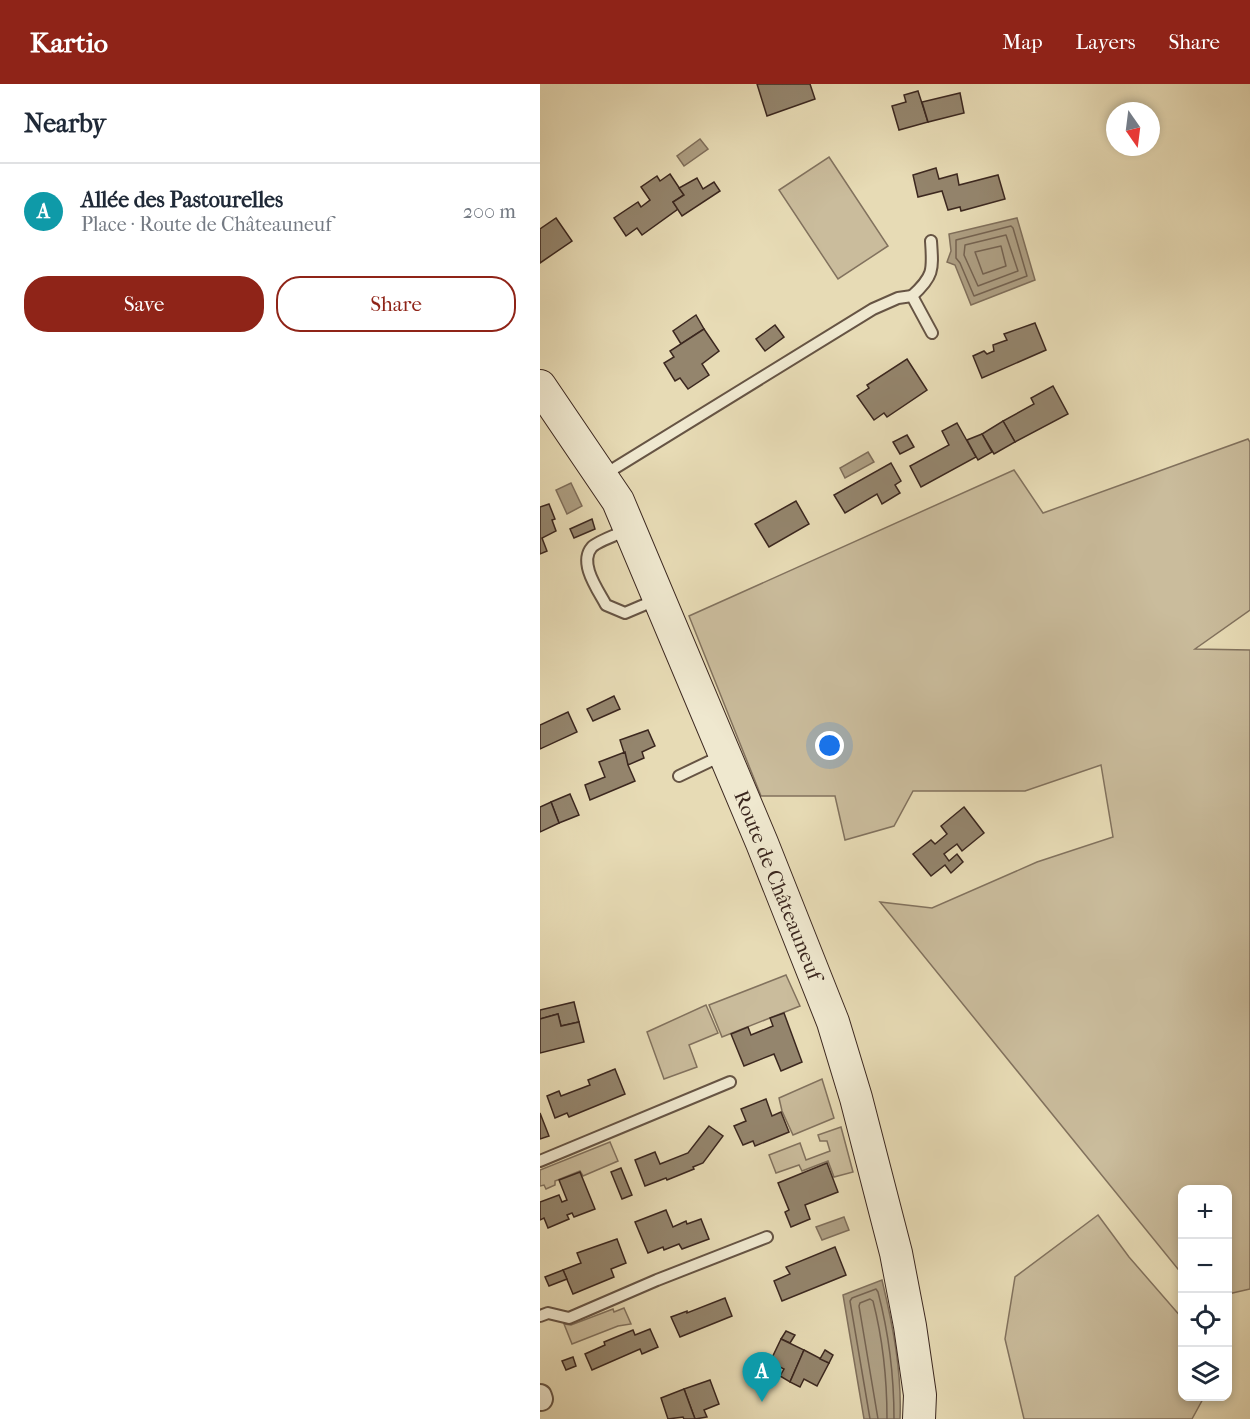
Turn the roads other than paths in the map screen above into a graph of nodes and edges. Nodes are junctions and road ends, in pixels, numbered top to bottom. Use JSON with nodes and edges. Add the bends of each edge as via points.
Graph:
{"nodes":[{"id":1,"x":931,"y":242,"type":"dead end"},
{"id":2,"x":912,"y":296,"type":"junction"},
{"id":3,"x":932,"y":333,"type":"dead end"},
{"id":4,"x":540,"y":386,"type":"edge"},
{"id":5,"x":602,"y":476,"type":"junction"},
{"id":6,"x":630,"y":528,"type":"junction"},
{"id":7,"x":659,"y":598,"type":"junction"},
{"id":8,"x":724,"y":755,"type":"junction"},
{"id":9,"x":679,"y":776,"type":"dead end"},
{"id":10,"x":730,"y":1082,"type":"dead end"},
{"id":11,"x":540,"y":1161,"type":"edge"},
{"id":12,"x":767,"y":1237,"type":"dead end"},
{"id":13,"x":540,"y":1316,"type":"edge"},
{"id":14,"x":919,"y":1419,"type":"edge"}],
"edges":[{"from":1,"to":2,"type":"lane","via":[[933,269],[924,286]]},
{"from":2,"to":3,"type":"lane"},
{"from":2,"to":5,"type":"lane","via":[[873,309]]},
{"from":4,"to":5,"type":"main road","name":"Route de Châteauneuf"},
{"from":5,"to":6,"type":"main road","name":"Route de Châteauneuf"},
{"from":6,"to":7,"type":"main road","name":"Route de Châteauneuf"},
{"from":6,"to":7,"type":"lane","via":[[592,547],[587,560],[592,579],[606,605],[626,613]]},
{"from":7,"to":8,"type":"main road","name":"Route de Châteauneuf"},
{"from":8,"to":9,"type":"lane"},
{"from":8,"to":14,"type":"main road","name":"Route de Châteauneuf","via":[[786,899],[829,1011],[856,1098],[908,1315],[920,1395]]},
{"from":10,"to":11,"type":"lane"},
{"from":12,"to":13,"type":"lane","via":[[569,1318],[548,1313]]}]}
